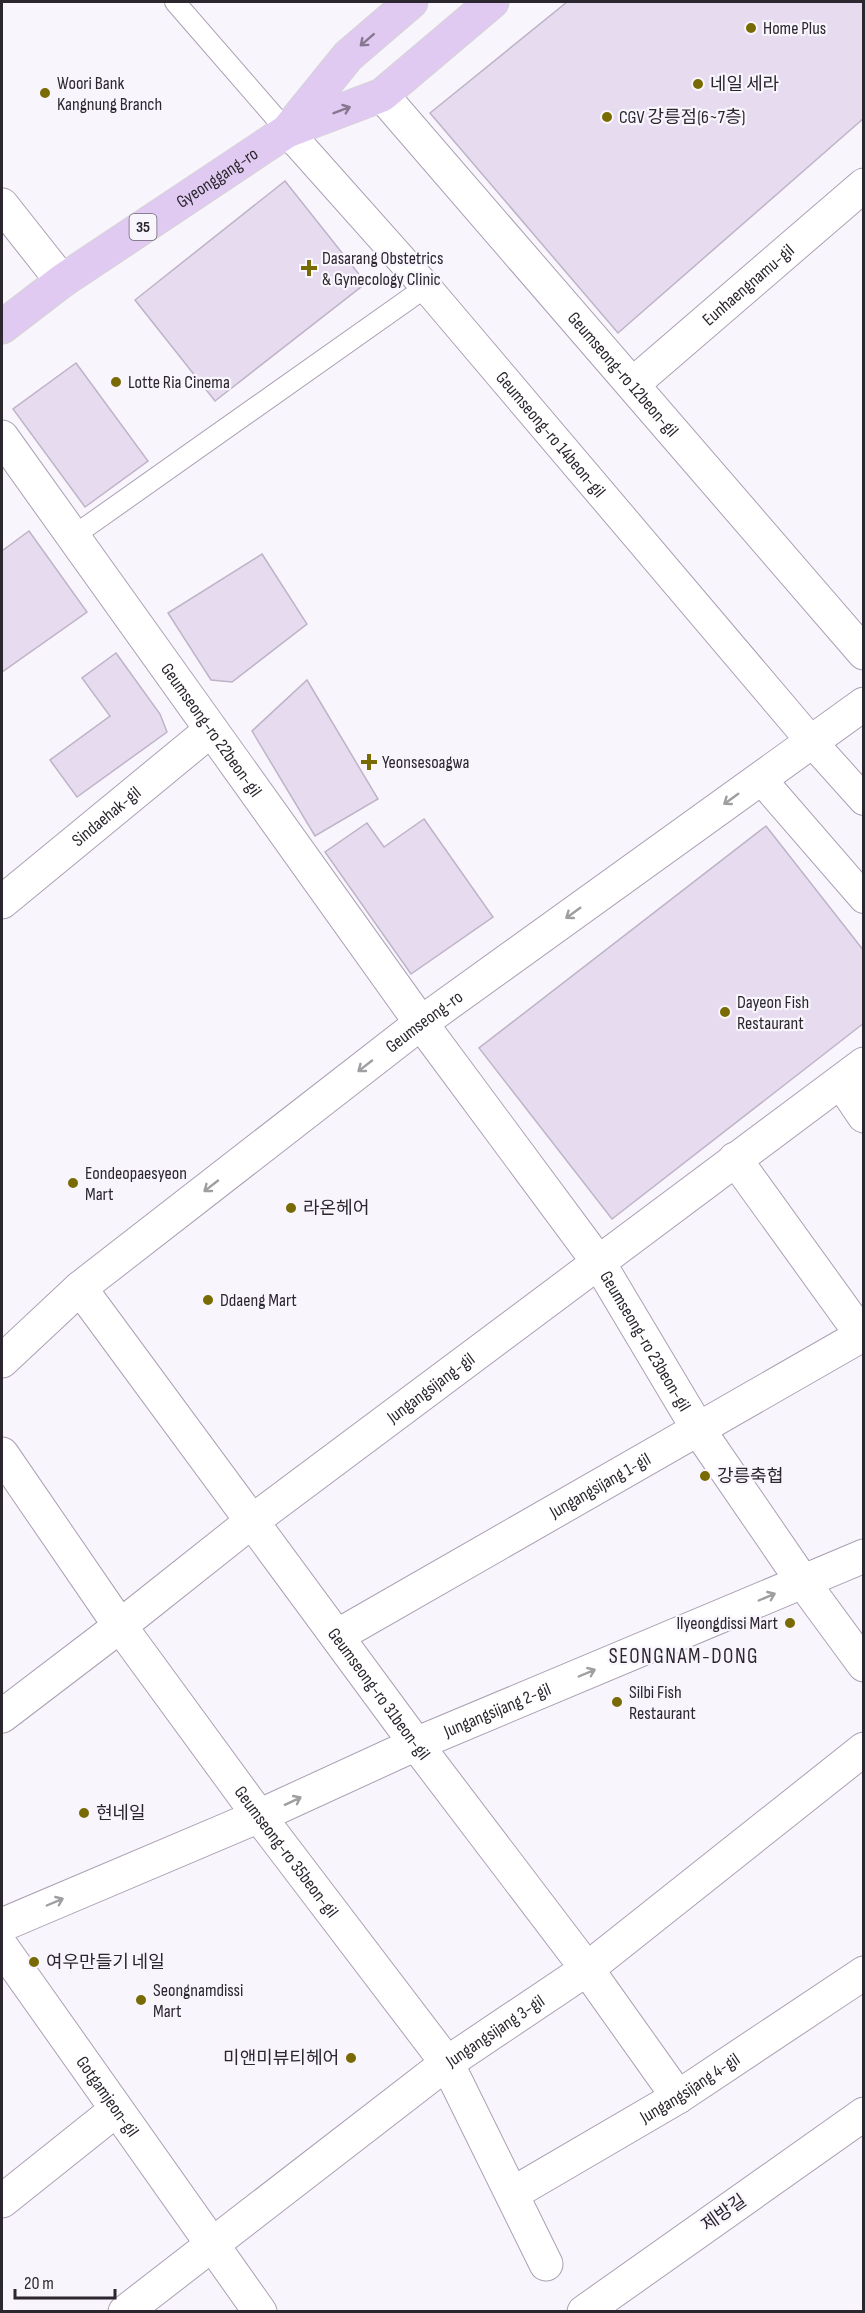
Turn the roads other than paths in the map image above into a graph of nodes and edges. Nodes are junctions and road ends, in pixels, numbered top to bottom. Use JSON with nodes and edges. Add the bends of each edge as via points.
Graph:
{"nodes":[{"id":1,"x":175,"y":2,"type":"edge"},
{"id":2,"x":411,"y":2,"type":"edge"},
{"id":3,"x":492,"y":2,"type":"edge"},
{"id":4,"x":382,"y":95,"type":"junction"},
{"id":5,"x":287,"y":131,"type":"junction"},
{"id":6,"x":864,"y":185,"type":"edge"},
{"id":7,"x":2,"y":204,"type":"edge"},
{"id":8,"x":62,"y":281,"type":"junction"},
{"id":9,"x":426,"y":287,"type":"junction"},
{"id":10,"x":2,"y":327,"type":"edge"},
{"id":11,"x":633,"y":384,"type":"junction"},
{"id":12,"x":2,"y":437,"type":"edge"},
{"id":13,"x":72,"y":537,"type":"junction"},
{"id":14,"x":864,"y":653,"type":"edge"},
{"id":15,"x":864,"y":704,"type":"edge"},
{"id":16,"x":211,"y":730,"type":"junction"},
{"id":17,"x":811,"y":741,"type":"junction"},
{"id":18,"x":760,"y":778,"type":"junction"},
{"id":19,"x":864,"y":800,"type":"edge"},
{"id":20,"x":864,"y":897,"type":"edge"},
{"id":21,"x":2,"y":902,"type":"edge"},
{"id":22,"x":421,"y":1023,"type":"junction"},
{"id":23,"x":852,"y":1073,"type":"edge"},
{"id":24,"x":864,"y":1116,"type":"edge"},
{"id":25,"x":735,"y":1159,"type":"junction"},
{"id":26,"x":599,"y":1263,"type":"junction"},
{"id":27,"x":81,"y":1288,"type":"junction"},
{"id":28,"x":863,"y":1334,"type":"edge"},
{"id":29,"x":2,"y":1361,"type":"edge"},
{"id":30,"x":698,"y":1429,"type":"junction"},
{"id":31,"x":2,"y":1454,"type":"edge"},
{"id":32,"x":251,"y":1522,"type":"junction"},
{"id":33,"x":864,"y":1556,"type":"edge"},
{"id":34,"x":803,"y":1582,"type":"junction"},
{"id":35,"x":120,"y":1626,"type":"junction"},
{"id":36,"x":337,"y":1636,"type":"junction"},
{"id":37,"x":864,"y":1665,"type":"edge"},
{"id":38,"x":2,"y":1716,"type":"edge"},
{"id":39,"x":416,"y":1744,"type":"junction"},
{"id":40,"x":864,"y":1749,"type":"edge"},
{"id":41,"x":260,"y":1816,"type":"junction"},
{"id":42,"x":2,"y":1925,"type":"edge"},
{"id":43,"x":2,"y":1947,"type":"edge"},
{"id":44,"x":587,"y":1969,"type":"junction"},
{"id":45,"x":864,"y":1973,"type":"edge"},
{"id":46,"x":447,"y":2063,"type":"junction"},
{"id":47,"x":678,"y":2097,"type":"junction"},
{"id":48,"x":116,"y":2110,"type":"junction"},
{"id":49,"x":864,"y":2115,"type":"edge"},
{"id":50,"x":512,"y":2193,"type":"junction"},
{"id":51,"x":2,"y":2200,"type":"edge"},
{"id":52,"x":212,"y":2245,"type":"junction"},
{"id":53,"x":546,"y":2264,"type":"dead end"},
{"id":54,"x":125,"y":2312,"type":"edge"},
{"id":55,"x":260,"y":2312,"type":"edge"},
{"id":56,"x":584,"y":2312,"type":"edge"}],
"edges":[{"from":1,"to":5,"type":"lane"},
{"from":2,"to":5,"type":"main road","name":"Gyeonggang-ro","number":"35","one_way":true,"via":[[348,56]]},
{"from":3,"to":4,"type":"main road","name":"Gyeonggang-ro","number":"35"},
{"from":5,"to":4,"type":"main road","name":"Gyeonggang-ro","number":"35","one_way":true},
{"from":4,"to":11,"type":"street","name":"Geumseong-ro 12beon-gil"},
{"from":5,"to":8,"type":"main road","name":"Gyeonggang-ro","number":"35"},
{"from":5,"to":9,"type":"street","name":"Geumseong-ro 14beon-gil"},
{"from":6,"to":11,"type":"street","name":"Eunhaengnamu-gil"},
{"from":7,"to":8,"type":"street"},
{"from":8,"to":10,"type":"main road","name":"Gyeonggang-ro","number":"35"},
{"from":9,"to":13,"type":"lane"},
{"from":9,"to":17,"type":"street","name":"Geumseong-ro 14beon-gil"},
{"from":11,"to":14,"type":"street","name":"Geumseong-ro 12beon-gil"},
{"from":12,"to":13,"type":"street","name":"Geumseong-ro 22beon-gil"},
{"from":13,"to":16,"type":"street","name":"Geumseong-ro 22beon-gil"},
{"from":15,"to":17,"type":"street","name":"Geumseong-ro"},
{"from":16,"to":21,"type":"street","name":"Sindaehak-gil"},
{"from":16,"to":22,"type":"street","name":"Geumseong-ro 22beon-gil"},
{"from":17,"to":18,"type":"street","name":"Geumseong-ro"},
{"from":17,"to":19,"type":"street","name":"Geumseong-ro 14beon-gil"},
{"from":18,"to":20,"type":"street"},
{"from":18,"to":22,"type":"street","name":"Geumseong-ro","one_way":true},
{"from":22,"to":26,"type":"street","name":"Geumseong-ro 23beon-gil"},
{"from":22,"to":27,"type":"street","name":"Geumseong-ro","one_way":true},
{"from":23,"to":24,"type":"street"},
{"from":23,"to":25,"type":"street","name":"Jungangsijang-gil"},
{"from":25,"to":26,"type":"street","name":"Jungangsijang-gil"},
{"from":25,"to":28,"type":"street"},
{"from":26,"to":30,"type":"street","name":"Geumseong-ro 23beon-gil"},
{"from":26,"to":32,"type":"street","name":"Jungangsijang-gil"},
{"from":27,"to":29,"type":"street","name":"Geumseong-ro"},
{"from":27,"to":32,"type":"street","name":"Geumseong-ro 31beon-gil"},
{"from":28,"to":30,"type":"street","name":"Jungangsijang 1-gil"},
{"from":30,"to":34,"type":"street","name":"Geumseong-ro 23beon-gil"},
{"from":30,"to":36,"type":"street","name":"Jungangsijang 1-gil"},
{"from":31,"to":35,"type":"street","name":"Geumseong-ro 35beon-gil"},
{"from":32,"to":35,"type":"street","name":"Jungangsijang-gil"},
{"from":32,"to":36,"type":"street","name":"Geumseong-ro 31beon-gil"},
{"from":33,"to":34,"type":"street","name":"Jungangsijang 2-gil"},
{"from":34,"to":37,"type":"street","name":"Geumseong-ro 23beon-gil"},
{"from":39,"to":34,"type":"street","name":"Jungangsijang 2-gil","one_way":true},
{"from":35,"to":38,"type":"street","name":"Jungangsijang-gil"},
{"from":35,"to":41,"type":"street","name":"Geumseong-ro 35beon-gil"},
{"from":36,"to":39,"type":"street","name":"Geumseong-ro 31beon-gil"},
{"from":41,"to":39,"type":"street","name":"Jungangsijang 2-gil","one_way":true},
{"from":39,"to":44,"type":"street","name":"Geumseong-ro 31beon-gil"},
{"from":40,"to":44,"type":"street","name":"Jungangsijang 3-gil"},
{"from":42,"to":41,"type":"street","name":"Jungangsijang 2-gil","one_way":true},
{"from":41,"to":46,"type":"street","name":"Geumseong-ro 35beon-gil"},
{"from":43,"to":48,"type":"street","name":"Gotgamjeon-gil"},
{"from":44,"to":46,"type":"street","name":"Jungangsijang 3-gil"},
{"from":44,"to":47,"type":"street","name":"Geumseong-ro 31beon-gil"},
{"from":45,"to":47,"type":"street","name":"Jungangsijang 4-gil"},
{"from":46,"to":50,"type":"street","name":"Geumseong-ro 35beon-gil"},
{"from":46,"to":52,"type":"street","name":"Jungangsijang 3-gil"},
{"from":47,"to":50,"type":"street","name":"Jungangsijang 4-gil"},
{"from":48,"to":51,"type":"street"},
{"from":48,"to":52,"type":"street","name":"Gotgamjeon-gil"},
{"from":49,"to":56,"type":"street","name":"제방길"},
{"from":50,"to":53,"type":"street","name":"Geumseong-ro 35beon-gil"},
{"from":52,"to":54,"type":"street","name":"Jungangsijang 3-gil"},
{"from":52,"to":55,"type":"street","name":"Gotgamjeon-gil"}]}
